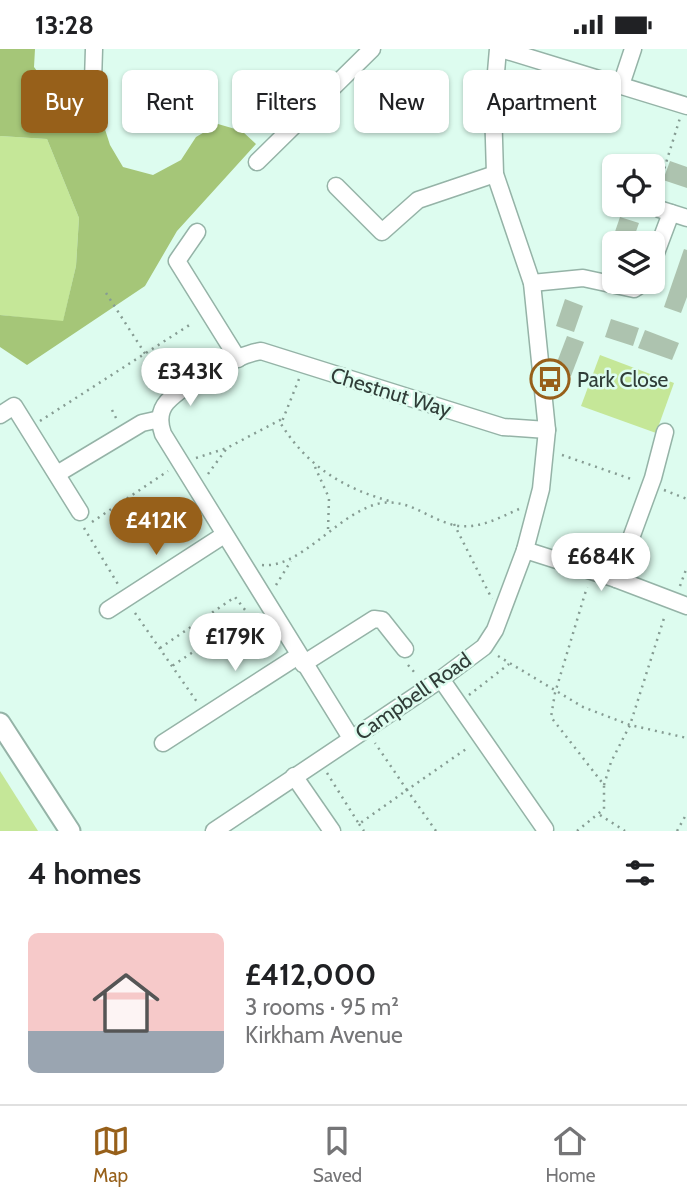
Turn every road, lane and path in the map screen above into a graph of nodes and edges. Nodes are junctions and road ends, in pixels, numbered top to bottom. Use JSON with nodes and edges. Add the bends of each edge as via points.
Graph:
{"nodes":[{"id":1,"x":94,"y":49,"type":"edge"},
{"id":2,"x":372,"y":49,"type":"edge"},
{"id":3,"x":500,"y":49,"type":"edge"},
{"id":4,"x":633,"y":49,"type":"edge"},
{"id":5,"x":93,"y":70,"type":"edge"},
{"id":6,"x":571,"y":70,"type":"edge"},
{"id":7,"x":621,"y":85,"type":"joint"},
{"id":8,"x":683,"y":105,"type":"edge"},
{"id":9,"x":257,"y":162,"type":"dead end"},
{"id":10,"x":665,"y":164,"type":"edge"},
{"id":11,"x":495,"y":174,"type":"junction"},
{"id":12,"x":336,"y":186,"type":"dead end"},
{"id":13,"x":665,"y":211,"type":"edge"},
{"id":14,"x":687,"y":218,"type":"edge"},
{"id":15,"x":197,"y":232,"type":"dead end"},
{"id":16,"x":602,"y":282,"type":"edge"},
{"id":17,"x":532,"y":283,"type":"junction"},
{"id":18,"x":106,"y":293,"type":"dead end"},
{"id":19,"x":191,"y":324,"type":"dead end"},
{"id":20,"x":145,"y":353,"type":"junction"},
{"id":21,"x":238,"y":359,"type":"junction"},
{"id":22,"x":305,"y":366,"type":"junction"},
{"id":23,"x":161,"y":379,"type":"dead end"},
{"id":24,"x":0,"y":415,"type":"edge"},
{"id":25,"x":160,"y":419,"type":"junction"},
{"id":26,"x":282,"y":419,"type":"junction"},
{"id":27,"x":27,"y":426,"type":"junction"},
{"id":28,"x":547,"y":430,"type":"junction"},
{"id":29,"x":666,"y":432,"type":"dead end"},
{"id":30,"x":227,"y":448,"type":"junction"},
{"id":31,"x":562,"y":455,"type":"dead end"},
{"id":32,"x":182,"y":465,"type":"junction"},
{"id":33,"x":314,"y":466,"type":"junction"},
{"id":34,"x":57,"y":474,"type":"junction"},
{"id":35,"x":652,"y":481,"type":"junction"},
{"id":36,"x":197,"y":490,"type":"junction"},
{"id":37,"x":687,"y":499,"type":"edge"},
{"id":38,"x":538,"y":500,"type":"junction"},
{"id":39,"x":396,"y":503,"type":"junction"},
{"id":40,"x":80,"y":512,"type":"dead end"},
{"id":41,"x":454,"y":524,"type":"junction"},
{"id":42,"x":328,"y":530,"type":"junction"},
{"id":43,"x":224,"y":535,"type":"junction"},
{"id":44,"x":525,"y":550,"type":"junction"},
{"id":45,"x":291,"y":561,"type":"junction"},
{"id":46,"x":242,"y":563,"type":"junction"},
{"id":47,"x":687,"y":567,"type":"edge"},
{"id":48,"x":592,"y":571,"type":"junction"},
{"id":49,"x":616,"y":579,"type":"junction"},
{"id":50,"x":674,"y":595,"type":"junction"},
{"id":51,"x":125,"y":598,"type":"junction"},
{"id":52,"x":505,"y":604,"type":"junction"},
{"id":53,"x":687,"y":606,"type":"edge"},
{"id":54,"x":269,"y":608,"type":"junction"},
{"id":55,"x":108,"y":610,"type":"dead end"},
{"id":56,"x":249,"y":615,"type":"junction"},
{"id":57,"x":484,"y":646,"type":"junction"},
{"id":58,"x":160,"y":648,"type":"junction"},
{"id":59,"x":405,"y":649,"type":"dead end"},
{"id":60,"x":300,"y":660,"type":"junction"},
{"id":61,"x":509,"y":664,"type":"junction"},
{"id":62,"x":172,"y":666,"type":"junction"},
{"id":63,"x":282,"y":666,"type":"junction"},
{"id":64,"x":441,"y":679,"type":"junction"},
{"id":65,"x":555,"y":693,"type":"junction"},
{"id":66,"x":457,"y":702,"type":"junction"},
{"id":67,"x":198,"y":718,"type":"junction"},
{"id":68,"x":0,"y":723,"type":"edge"},
{"id":69,"x":631,"y":725,"type":"junction"},
{"id":70,"x":358,"y":734,"type":"junction"},
{"id":71,"x":687,"y":738,"type":"edge"},
{"id":72,"x":482,"y":739,"type":"junction"},
{"id":73,"x":163,"y":743,"type":"dead end"},
{"id":74,"x":318,"y":760,"type":"junction"},
{"id":75,"x":294,"y":776,"type":"junction"},
{"id":76,"x":604,"y":785,"type":"junction"},
{"id":77,"x":407,"y":790,"type":"junction"},
{"id":78,"x":687,"y":813,"type":"edge"},
{"id":79,"x":600,"y":815,"type":"junction"},
{"id":80,"x":359,"y":824,"type":"junction"},
{"id":81,"x":545,"y":828,"type":"dead end"},
{"id":82,"x":71,"y":831,"type":"edge"},
{"id":83,"x":214,"y":831,"type":"edge"},
{"id":84,"x":332,"y":831,"type":"edge"},
{"id":85,"x":364,"y":831,"type":"edge"},
{"id":86,"x":436,"y":831,"type":"edge"},
{"id":87,"x":577,"y":831,"type":"edge"},
{"id":88,"x":625,"y":831,"type":"edge"},
{"id":89,"x":677,"y":831,"type":"edge"}],
"edges":[{"from":1,"to":5,"type":"street"},
{"from":2,"to":9,"type":"street"},
{"from":3,"to":6,"type":"street"},
{"from":3,"to":11,"type":"street","name":"Campbell Road","via":[[492,107]]},
{"from":4,"to":7,"type":"street"},
{"from":7,"to":8,"type":"street"},
{"from":8,"to":10,"type":"path"},
{"from":11,"to":12,"type":"street","via":[[418,200],[382,232]]},
{"from":11,"to":17,"type":"street","name":"Campbell Road"},
{"from":13,"to":14,"type":"street"},
{"from":15,"to":21,"type":"street","via":[[177,261]]},
{"from":16,"to":17,"type":"street","via":[[583,278]]},
{"from":17,"to":28,"type":"street","name":"Campbell Road"},
{"from":18,"to":20,"type":"path"},
{"from":19,"to":20,"type":"path"},
{"from":20,"to":23,"type":"path"},
{"from":20,"to":27,"type":"path"},
{"from":21,"to":22,"type":"street","name":"Chestnut Way","via":[[261,351]]},
{"from":21,"to":25,"type":"street","name":"Chestnut Way","via":[[166,403]]},
{"from":22,"to":26,"type":"path"},
{"from":22,"to":28,"type":"street","name":"Chestnut Way","via":[[503,427]]},
{"from":24,"to":27,"type":"street","via":[[13,406]]},
{"from":25,"to":32,"type":"street","via":[[163,434]]},
{"from":25,"to":34,"type":"street","via":[[142,423]]},
{"from":26,"to":30,"type":"path"},
{"from":26,"to":33,"type":"path","via":[[290,439]]},
{"from":27,"to":34,"type":"street"},
{"from":28,"to":38,"type":"street","name":"Campbell Road"},
{"from":29,"to":35,"type":"street"},
{"from":30,"to":32,"type":"path"},
{"from":30,"to":36,"type":"path"},
{"from":31,"to":35,"type":"path"},
{"from":32,"to":36,"type":"street"},
{"from":32,"to":51,"type":"path","via":[[82,529]]},
{"from":33,"to":39,"type":"path","via":[[338,482]]},
{"from":33,"to":42,"type":"path","via":[[329,499]]},
{"from":34,"to":40,"type":"street"},
{"from":35,"to":37,"type":"path"},
{"from":35,"to":49,"type":"street"},
{"from":36,"to":43,"type":"street"},
{"from":38,"to":41,"type":"path","via":[[483,525]]},
{"from":38,"to":44,"type":"street","name":"Campbell Road"},
{"from":39,"to":41,"type":"path"},
{"from":39,"to":42,"type":"path","via":[[378,504]]},
{"from":41,"to":52,"type":"path","via":[[489,597]]},
{"from":42,"to":45,"type":"path"},
{"from":43,"to":46,"type":"street"},
{"from":43,"to":51,"type":"street"},
{"from":44,"to":48,"type":"street"},
{"from":44,"to":52,"type":"street","name":"Campbell Road"},
{"from":45,"to":46,"type":"path","via":[[268,566]]},
{"from":45,"to":54,"type":"path"},
{"from":46,"to":54,"type":"street"},
{"from":47,"to":50,"type":"path"},
{"from":48,"to":49,"type":"street"},
{"from":48,"to":65,"type":"path"},
{"from":49,"to":50,"type":"street"},
{"from":50,"to":53,"type":"street"},
{"from":50,"to":69,"type":"path"},
{"from":51,"to":55,"type":"street"},
{"from":51,"to":58,"type":"path"},
{"from":52,"to":57,"type":"street","name":"Campbell Road"},
{"from":54,"to":60,"type":"street"},
{"from":56,"to":58,"type":"path","via":[[235,597]]},
{"from":56,"to":62,"type":"path"},
{"from":56,"to":63,"type":"path"},
{"from":57,"to":61,"type":"path"},
{"from":57,"to":64,"type":"street","name":"Campbell Road"},
{"from":58,"to":62,"type":"path"},
{"from":59,"to":60,"type":"street","via":[[382,620],[374,619]]},
{"from":60,"to":63,"type":"street"},
{"from":60,"to":70,"type":"street"},
{"from":61,"to":65,"type":"path"},
{"from":61,"to":66,"type":"path"},
{"from":62,"to":67,"type":"path"},
{"from":63,"to":67,"type":"street"},
{"from":64,"to":66,"type":"street"},
{"from":64,"to":70,"type":"street","name":"Campbell Road"},
{"from":65,"to":69,"type":"path"},
{"from":65,"to":76,"type":"path","via":[[552,721]]},
{"from":66,"to":72,"type":"street"},
{"from":67,"to":73,"type":"street"},
{"from":68,"to":82,"type":"main road"},
{"from":69,"to":71,"type":"path"},
{"from":69,"to":76,"type":"path"},
{"from":70,"to":74,"type":"street","name":"Campbell Road"},
{"from":70,"to":77,"type":"path"},
{"from":72,"to":77,"type":"path"},
{"from":72,"to":81,"type":"street"},
{"from":74,"to":75,"type":"street","name":"Campbell Road"},
{"from":74,"to":80,"type":"path"},
{"from":75,"to":83,"type":"street","name":"Campbell Road"},
{"from":75,"to":84,"type":"street"},
{"from":76,"to":79,"type":"path","via":[[606,802]]},
{"from":77,"to":80,"type":"path"},
{"from":77,"to":86,"type":"path"},
{"from":78,"to":89,"type":"path"},
{"from":79,"to":87,"type":"path"},
{"from":79,"to":88,"type":"path"},
{"from":80,"to":85,"type":"path"}]}
